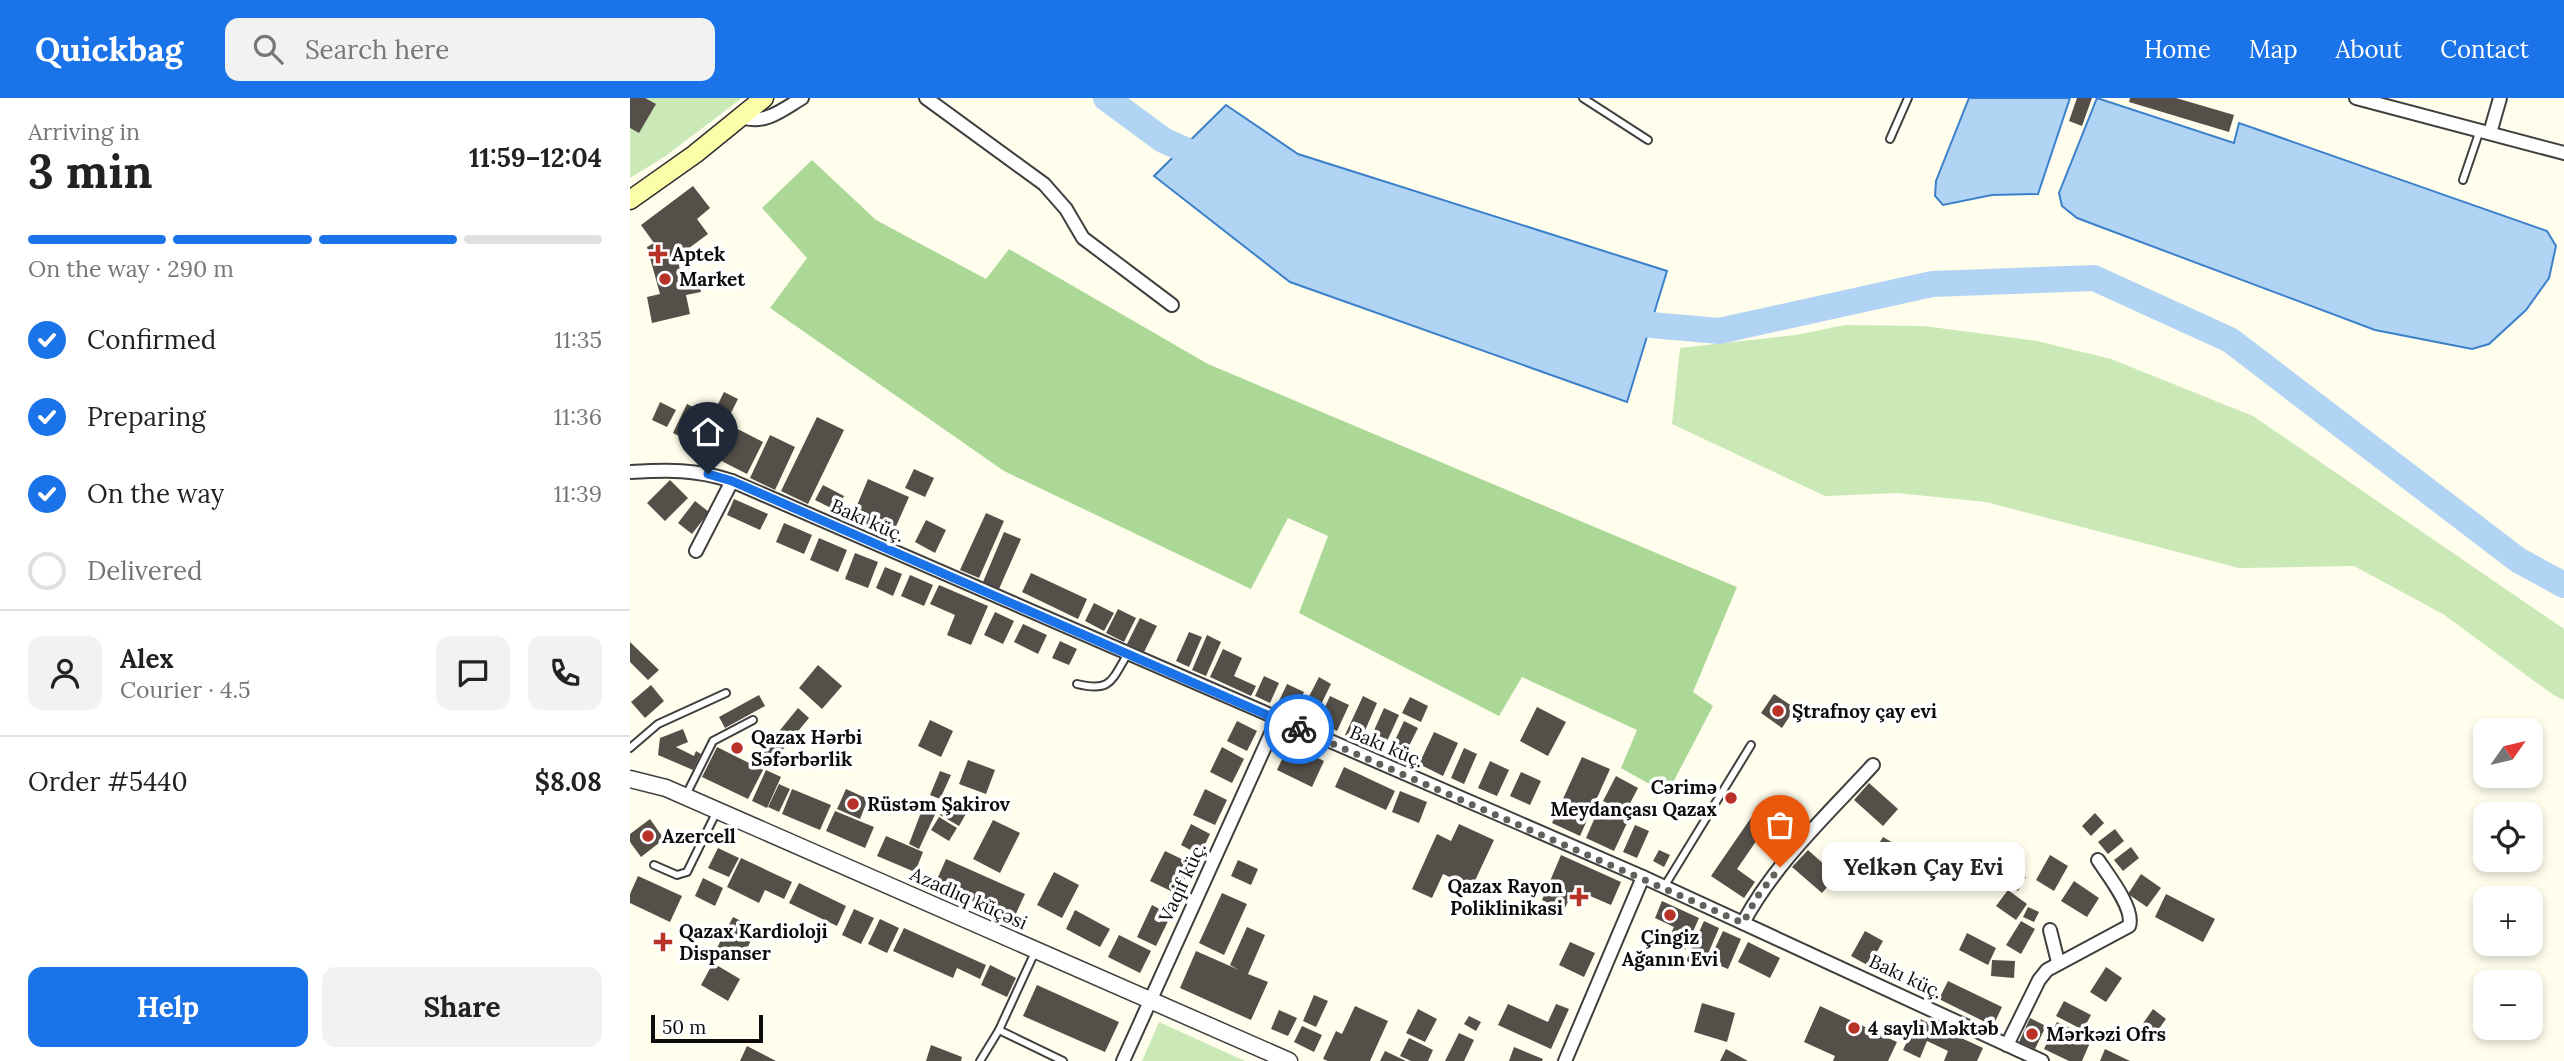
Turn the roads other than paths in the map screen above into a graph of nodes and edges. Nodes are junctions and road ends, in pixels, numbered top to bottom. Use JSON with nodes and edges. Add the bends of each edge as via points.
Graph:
{"nodes":[{"id":1,"x":764,"y":98,"type":"edge"},
{"id":2,"x":802,"y":98,"type":"edge"},
{"id":3,"x":926,"y":98,"type":"edge"},
{"id":4,"x":1583,"y":98,"type":"edge"},
{"id":5,"x":1908,"y":98,"type":"edge"},
{"id":6,"x":2356,"y":98,"type":"edge"},
{"id":7,"x":2500,"y":98,"type":"edge"},
{"id":8,"x":742,"y":117,"type":"junction"},
{"id":9,"x":2485,"y":132,"type":"junction"},
{"id":10,"x":1648,"y":139,"type":"dead end"},
{"id":11,"x":1890,"y":139,"type":"dead end"},
{"id":12,"x":2564,"y":153,"type":"edge"},
{"id":13,"x":2463,"y":180,"type":"dead end"},
{"id":14,"x":630,"y":200,"type":"edge"},
{"id":15,"x":1171,"y":304,"type":"dead end"},
{"id":16,"x":630,"y":472,"type":"edge"},
{"id":17,"x":732,"y":481,"type":"junction"},
{"id":18,"x":696,"y":551,"type":"dead end"},
{"id":19,"x":1128,"y":655,"type":"junction"},
{"id":20,"x":1076,"y":684,"type":"dead end"},
{"id":21,"x":726,"y":693,"type":"dead end"},
{"id":22,"x":753,"y":720,"type":"dead end"},
{"id":23,"x":1277,"y":720,"type":"junction"},
{"id":24,"x":1751,"y":745,"type":"dead end"},
{"id":25,"x":630,"y":748,"type":"edge"},
{"id":26,"x":1873,"y":765,"type":"dead end"},
{"id":27,"x":630,"y":779,"type":"edge"},
{"id":28,"x":685,"y":797,"type":"junction"},
{"id":29,"x":717,"y":811,"type":"junction"},
{"id":30,"x":2098,"y":860,"type":"dead end"},
{"id":31,"x":654,"y":865,"type":"dead end"},
{"id":32,"x":1643,"y":877,"type":"junction"},
{"id":33,"x":1664,"y":887,"type":"junction"},
{"id":34,"x":1743,"y":923,"type":"junction"},
{"id":35,"x":2050,"y":930,"type":"dead end"},
{"id":36,"x":1036,"y":950,"type":"junction"},
{"id":37,"x":2058,"y":962,"type":"junction"},
{"id":38,"x":1149,"y":999,"type":"junction"},
{"id":39,"x":999,"y":1030,"type":"junction"},
{"id":40,"x":2007,"y":1045,"type":"junction"},
{"id":41,"x":2023,"y":1057,"type":"edge"},
{"id":42,"x":980,"y":1061,"type":"edge"},
{"id":43,"x":1063,"y":1061,"type":"edge"},
{"id":44,"x":1123,"y":1061,"type":"edge"},
{"id":45,"x":1289,"y":1061,"type":"edge"},
{"id":46,"x":1564,"y":1061,"type":"edge"},
{"id":47,"x":2042,"y":1061,"type":"edge"}],
"edges":[{"from":1,"to":8,"type":"main road"},
{"from":2,"to":8,"type":"street","via":[[769,118]]},
{"from":3,"to":15,"type":"street","via":[[1044,184],[1083,238]]},
{"from":4,"to":10,"type":"lane"},
{"from":5,"to":11,"type":"lane"},
{"from":6,"to":9,"type":"street"},
{"from":7,"to":9,"type":"street"},
{"from":8,"to":14,"type":"main road"},
{"from":9,"to":12,"type":"street"},
{"from":9,"to":13,"type":"lane"},
{"from":16,"to":17,"type":"street","name":"Bakı küç.","via":[[675,469]]},
{"from":17,"to":18,"type":"street"},
{"from":17,"to":19,"type":"street","name":"Bakı küç."},
{"from":19,"to":20,"type":"lane","via":[[1104,687]]},
{"from":19,"to":23,"type":"street","name":"Bakı küç."},
{"from":21,"to":25,"type":"lane","via":[[658,724]]},
{"from":22,"to":28,"type":"lane","via":[[713,741]]},
{"from":23,"to":32,"type":"street","name":"Bakı küç."},
{"from":23,"to":38,"type":"street","name":"Vaqif küç."},
{"from":24,"to":33,"type":"lane"},
{"from":26,"to":34,"type":"street","via":[[1780,867]]},
{"from":27,"to":28,"type":"street","name":"Azadlıq küçəsi","via":[[651,782]]},
{"from":28,"to":29,"type":"street","name":"Azadlıq küçəsi"},
{"from":29,"to":31,"type":"lane","via":[[687,872],[677,875]]},
{"from":29,"to":36,"type":"street","name":"Azadlıq küçəsi"},
{"from":30,"to":37,"type":"street","via":[[2132,919],[2123,931]]},
{"from":32,"to":33,"type":"street","name":"Bakı küç."},
{"from":32,"to":46,"type":"street"},
{"from":33,"to":34,"type":"street","name":"Bakı küç."},
{"from":34,"to":40,"type":"street","name":"Bakı küç."},
{"from":35,"to":37,"type":"street"},
{"from":36,"to":38,"type":"street","name":"Azadlıq küçəsi"},
{"from":36,"to":39,"type":"lane"},
{"from":37,"to":40,"type":"street","via":[[2039,980]]},
{"from":38,"to":44,"type":"street","name":"Vaqif küç."},
{"from":38,"to":45,"type":"street","name":"Azadlıq küçəsi"},
{"from":39,"to":42,"type":"lane"},
{"from":39,"to":43,"type":"lane"},
{"from":40,"to":41,"type":"street","name":"Bakı küç."},
{"from":41,"to":47,"type":"street","name":"Bakı küç."}]}
